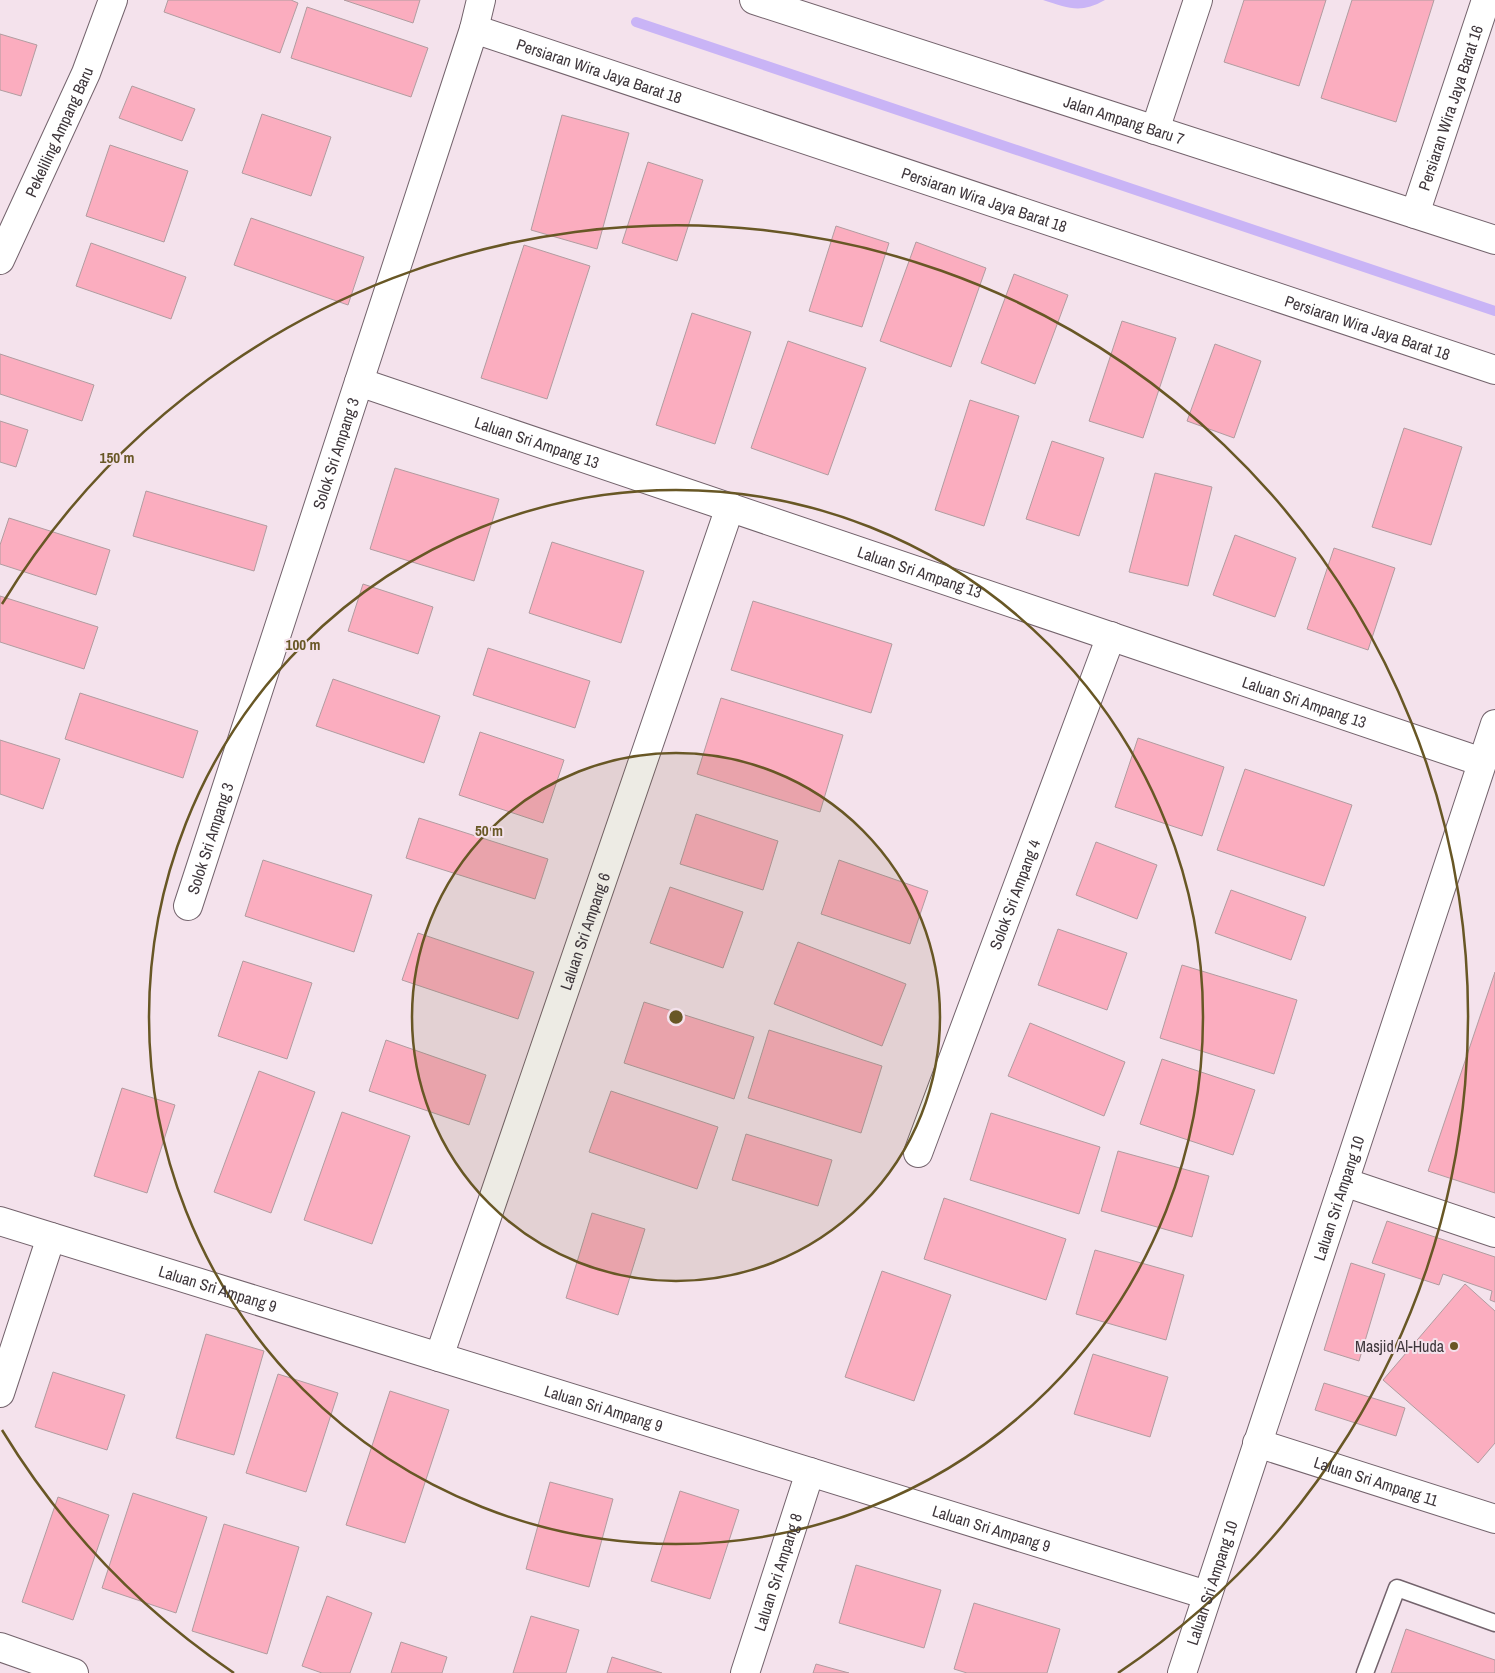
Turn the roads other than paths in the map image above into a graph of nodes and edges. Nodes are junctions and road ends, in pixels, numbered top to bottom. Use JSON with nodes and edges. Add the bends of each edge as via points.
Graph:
{"nodes":[{"id":1,"x":113,"y":0,"type":"edge"},
{"id":2,"x":481,"y":0,"type":"edge"},
{"id":3,"x":754,"y":0,"type":"edge"},
{"id":4,"x":1198,"y":0,"type":"edge"},
{"id":5,"x":1486,"y":0,"type":"edge"},
{"id":6,"x":474,"y":29,"type":"junction"},
{"id":7,"x":1155,"y":130,"type":"junction"},
{"id":8,"x":1415,"y":214,"type":"junction"},
{"id":9,"x":1495,"y":240,"type":"edge"},
{"id":10,"x":0,"y":260,"type":"edge"},
{"id":11,"x":1495,"y":370,"type":"edge"},
{"id":12,"x":359,"y":382,"type":"junction"},
{"id":13,"x":730,"y":507,"type":"junction"},
{"id":14,"x":1111,"y":636,"type":"junction"},
{"id":15,"x":1495,"y":724,"type":"edge"},
{"id":16,"x":1482,"y":762,"type":"junction"},
{"id":17,"x":188,"y":906,"type":"dead end"},
{"id":18,"x":918,"y":1153,"type":"dead end"},
{"id":19,"x":1344,"y":1182,"type":"junction"},
{"id":20,"x":0,"y":1221,"type":"edge"},
{"id":21,"x":1495,"y":1233,"type":"edge"},
{"id":22,"x":51,"y":1237,"type":"junction"},
{"id":23,"x":439,"y":1357,"type":"junction"},
{"id":24,"x":0,"y":1393,"type":"edge"},
{"id":25,"x":1257,"y":1444,"type":"junction"},
{"id":26,"x":810,"y":1472,"type":"junction"},
{"id":27,"x":1495,"y":1520,"type":"edge"},
{"id":28,"x":1207,"y":1595,"type":"junction"},
{"id":29,"x":1495,"y":1623,"type":"edge"},
{"id":30,"x":0,"y":1647,"type":"edge"},
{"id":31,"x":74,"y":1673,"type":"edge"},
{"id":32,"x":745,"y":1673,"type":"edge"},
{"id":33,"x":1182,"y":1673,"type":"edge"},
{"id":34,"x":1365,"y":1673,"type":"edge"}],
"edges":[{"from":1,"to":10,"type":"street","name":"Pekeliling Ampang Baru","via":[[86,73]]},
{"from":2,"to":6,"type":"street","name":"Solok Sri Ampang 3"},
{"from":3,"to":7,"type":"street","name":"Jalan Ampang Baru 7"},
{"from":4,"to":7,"type":"street"},
{"from":5,"to":8,"type":"street","name":"Persiaran Wira Jaya Barat 16"},
{"from":6,"to":11,"type":"street","name":"Persiaran Wira Jaya Barat 18"},
{"from":6,"to":12,"type":"street","name":"Solok Sri Ampang 3"},
{"from":7,"to":8,"type":"street","name":"Jalan Ampang Baru 7"},
{"from":8,"to":9,"type":"street","name":"Jalan Ampang Baru 7"},
{"from":12,"to":13,"type":"street","name":"Laluan Sri Ampang 13"},
{"from":12,"to":17,"type":"street","name":"Solok Sri Ampang 3"},
{"from":13,"to":14,"type":"street","name":"Laluan Sri Ampang 13"},
{"from":13,"to":23,"type":"street","name":"Laluan Sri Ampang 6"},
{"from":14,"to":16,"type":"street","name":"Laluan Sri Ampang 13"},
{"from":14,"to":18,"type":"street","name":"Solok Sri Ampang 4"},
{"from":15,"to":16,"type":"street","name":"Laluan Sri Ampang 10"},
{"from":16,"to":19,"type":"street","name":"Laluan Sri Ampang 10"},
{"from":19,"to":21,"type":"street"},
{"from":19,"to":25,"type":"street","name":"Laluan Sri Ampang 10"},
{"from":20,"to":22,"type":"street","name":"Laluan Sri Ampang 9"},
{"from":22,"to":23,"type":"street","name":"Laluan Sri Ampang 9"},
{"from":22,"to":24,"type":"street"},
{"from":23,"to":26,"type":"street","name":"Laluan Sri Ampang 9"},
{"from":25,"to":27,"type":"street","name":"Laluan Sri Ampang 11"},
{"from":25,"to":28,"type":"street","name":"Laluan Sri Ampang 10"},
{"from":26,"to":28,"type":"street","name":"Laluan Sri Ampang 9"},
{"from":26,"to":32,"type":"street","name":"Laluan Sri Ampang 8"},
{"from":28,"to":33,"type":"street","name":"Laluan Sri Ampang 10"},
{"from":29,"to":34,"type":"lane","via":[[1397,1588]]},
{"from":30,"to":31,"type":"street"}]}
